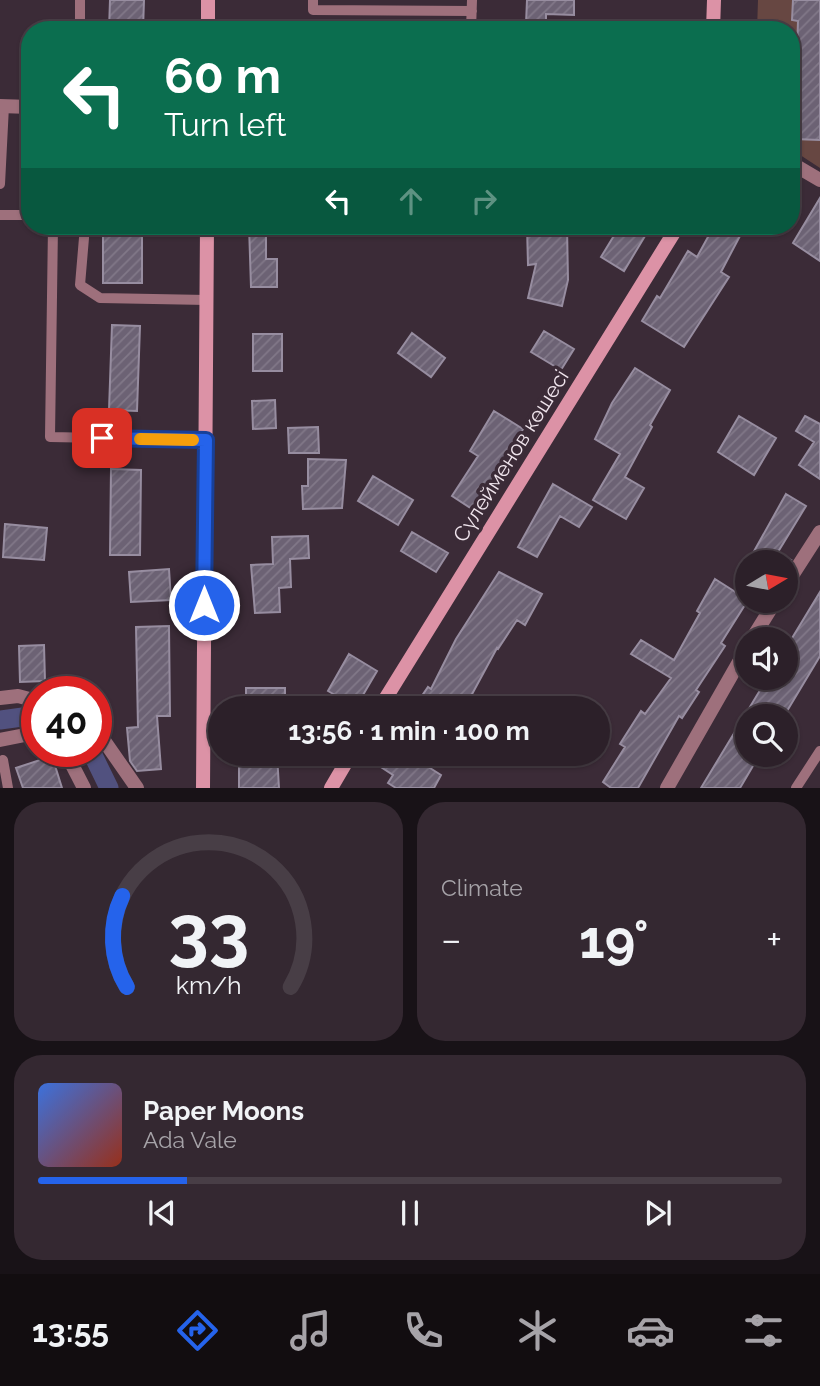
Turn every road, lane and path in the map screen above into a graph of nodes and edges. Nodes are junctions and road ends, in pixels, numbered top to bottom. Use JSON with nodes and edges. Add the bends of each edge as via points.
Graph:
{"nodes":[{"id":1,"x":80,"y":0,"type":"edge"},
{"id":2,"x":208,"y":0,"type":"edge"},
{"id":3,"x":313,"y":0,"type":"edge"},
{"id":4,"x":715,"y":0,"type":"edge"},
{"id":5,"x":472,"y":5,"type":"edge"},
{"id":6,"x":80,"y":21,"type":"edge"},
{"id":7,"x":208,"y":21,"type":"edge"},
{"id":8,"x":714,"y":21,"type":"edge"},
{"id":9,"x":2,"y":106,"type":"edge"},
{"id":10,"x":21,"y":107,"type":"edge"},
{"id":11,"x":800,"y":168,"type":"edge"},
{"id":12,"x":820,"y":180,"type":"edge"},
{"id":13,"x":0,"y":184,"type":"edge"},
{"id":14,"x":0,"y":215,"type":"edge"},
{"id":15,"x":21,"y":215,"type":"edge"},
{"id":16,"x":53,"y":235,"type":"edge"},
{"id":17,"x":84,"y":235,"type":"edge"},
{"id":18,"x":207,"y":235,"type":"edge"},
{"id":19,"x":672,"y":235,"type":"edge"},
{"id":20,"x":207,"y":300,"type":"junction"},
{"id":21,"x":206,"y":440,"type":"junction"},
{"id":22,"x":820,"y":532,"type":"edge"},
{"id":23,"x":798,"y":566,"type":"edge"},
{"id":24,"x":735,"y":669,"type":"edge"},
{"id":25,"x":387,"y":696,"type":"edge"},
{"id":26,"x":21,"y":697,"type":"edge"},
{"id":27,"x":0,"y":698,"type":"edge"},
{"id":28,"x":21,"y":736,"type":"edge"},
{"id":29,"x":0,"y":740,"type":"edge"},
{"id":30,"x":820,"y":751,"type":"edge"},
{"id":31,"x":112,"y":752,"type":"edge"},
{"id":32,"x":3,"y":760,"type":"dead end"},
{"id":33,"x":344,"y":766,"type":"edge"},
{"id":34,"x":73,"y":767,"type":"edge"},
{"id":35,"x":8,"y":788,"type":"edge"},
{"id":36,"x":84,"y":788,"type":"edge"},
{"id":37,"x":137,"y":788,"type":"edge"},
{"id":38,"x":206,"y":788,"type":"edge"},
{"id":39,"x":331,"y":788,"type":"edge"},
{"id":40,"x":667,"y":788,"type":"edge"},
{"id":41,"x":796,"y":788,"type":"edge"}],
"edges":[{"from":1,"to":6,"type":"lane"},
{"from":2,"to":7,"type":"main road"},
{"from":3,"to":5,"type":"lane","via":[[313,10]]},
{"from":4,"to":8,"type":"main road"},
{"from":9,"to":10,"type":"street"},
{"from":9,"to":13,"type":"lane"},
{"from":11,"to":12,"type":"street"},
{"from":14,"to":15,"type":"lane"},
{"from":16,"to":21,"type":"lane","via":[[50,437]]},
{"from":17,"to":20,"type":"lane","via":[[80,285],[100,298]]},
{"from":18,"to":20,"type":"main road"},
{"from":19,"to":25,"type":"main road","name":"Сүлейменов көшесі"},
{"from":20,"to":21,"type":"main road"},
{"from":21,"to":38,"type":"main road"},
{"from":22,"to":23,"type":"street"},
{"from":24,"to":40,"type":"street"},
{"from":26,"to":27,"type":"street"},
{"from":28,"to":29,"type":"street"},
{"from":30,"to":41,"type":"lane"},
{"from":31,"to":37,"type":"street"},
{"from":32,"to":35,"type":"lane"},
{"from":33,"to":39,"type":"main road"},
{"from":34,"to":36,"type":"street"}]}
